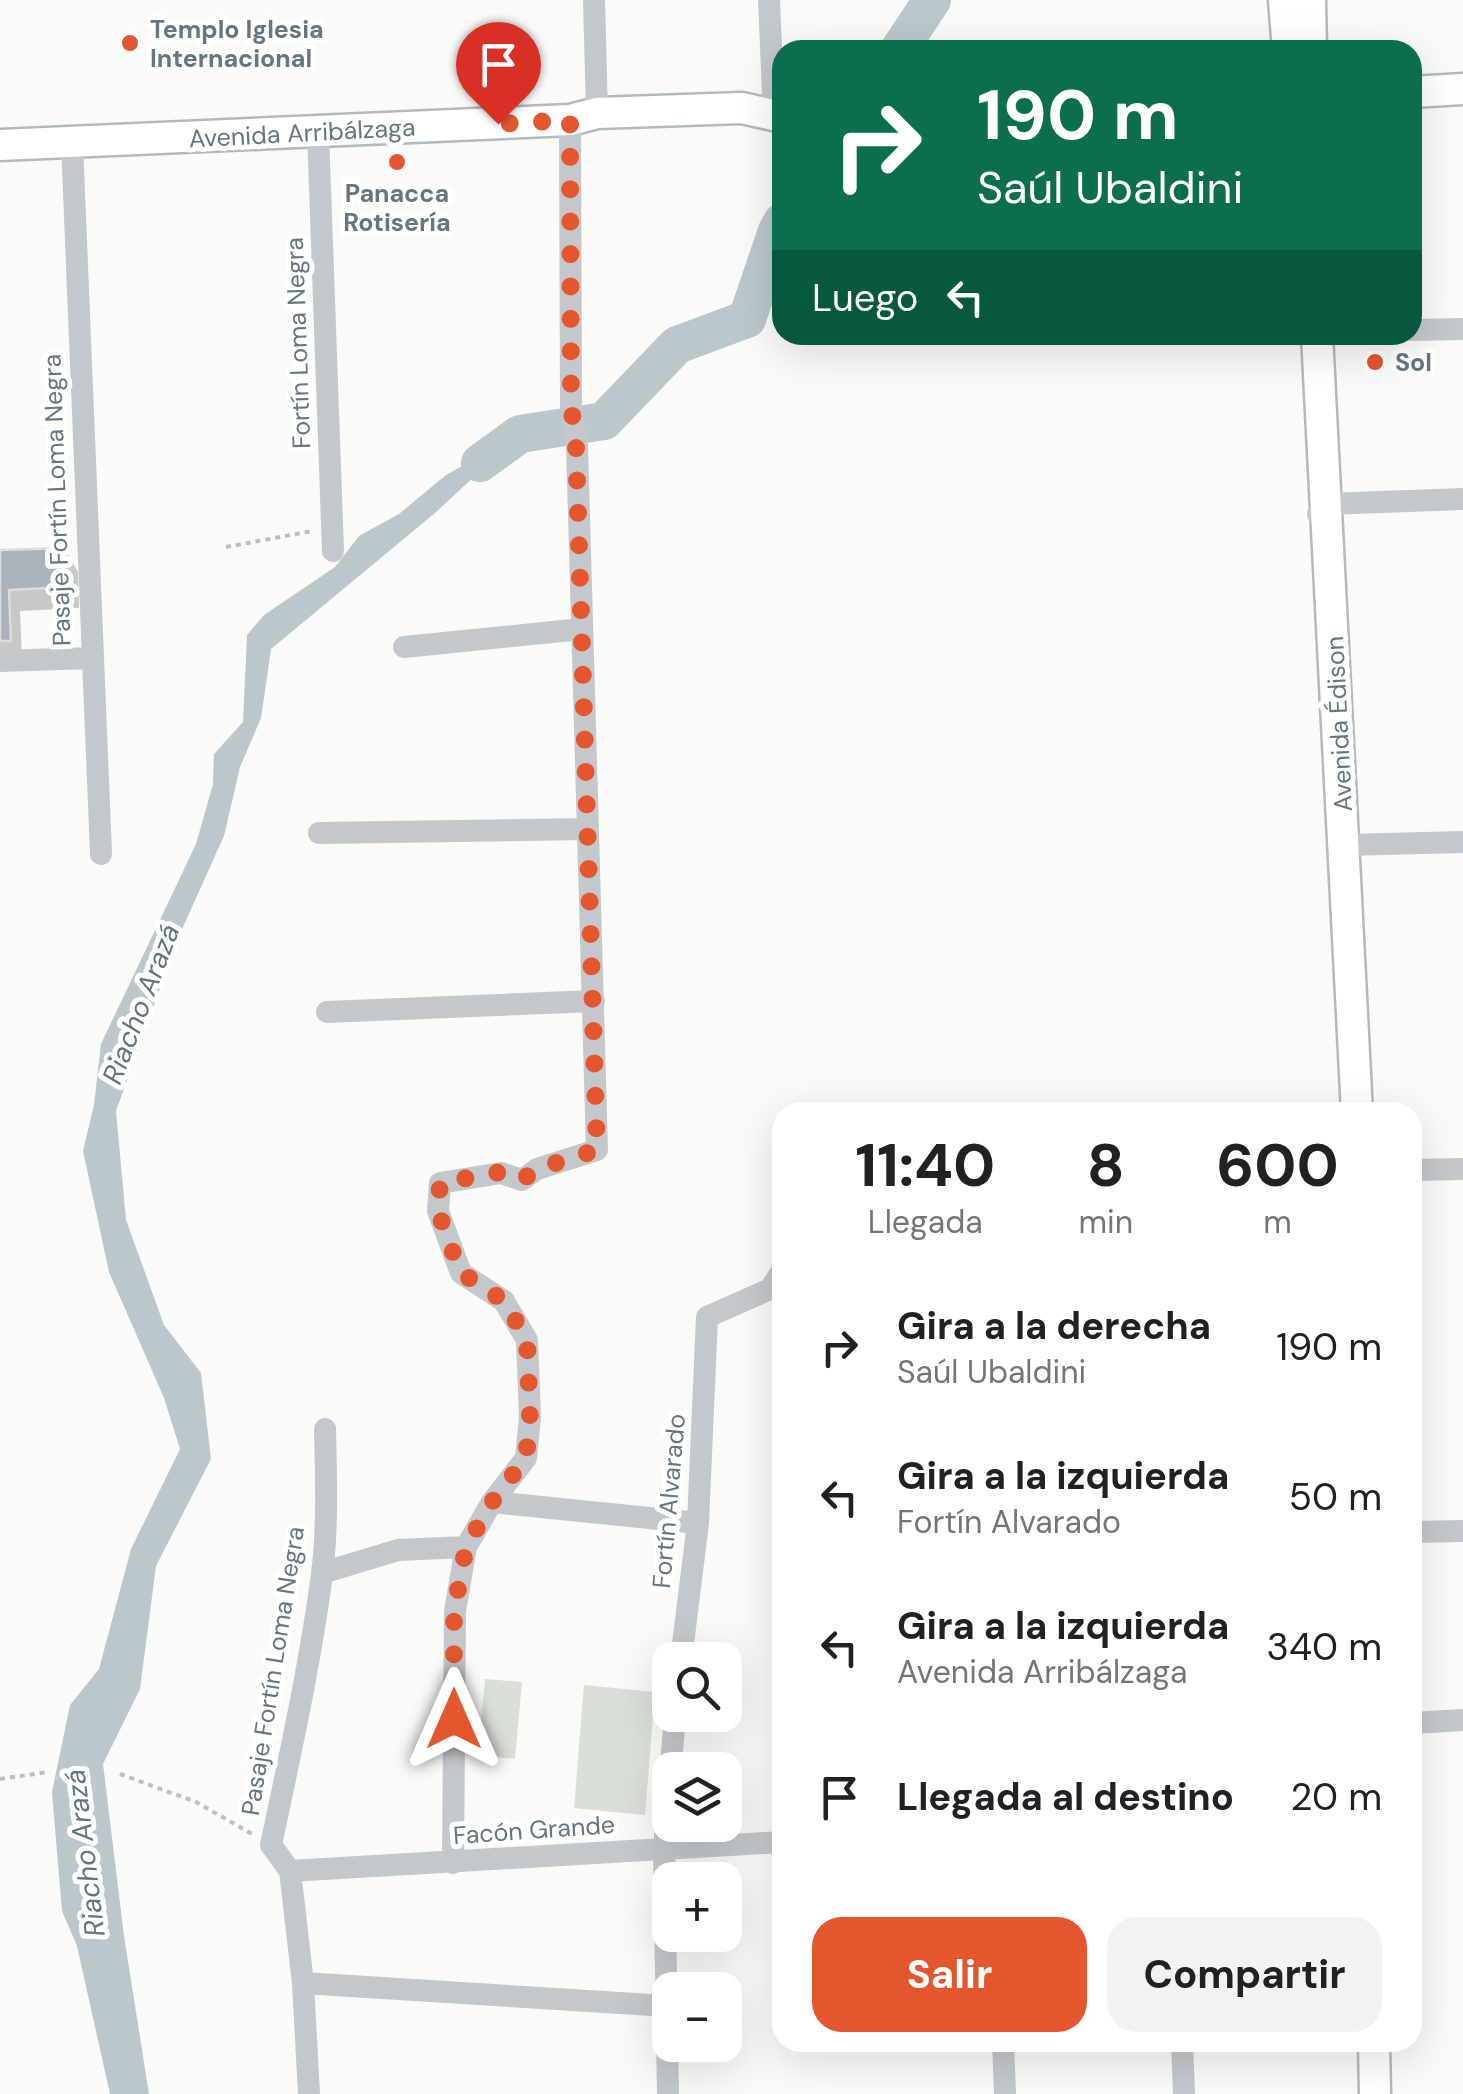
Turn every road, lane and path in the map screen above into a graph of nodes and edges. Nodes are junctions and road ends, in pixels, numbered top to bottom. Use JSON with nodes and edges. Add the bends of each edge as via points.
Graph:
{"nodes":[{"id":1,"x":594,"y":0,"type":"edge"},
{"id":2,"x":769,"y":0,"type":"edge"},
{"id":3,"x":1284,"y":0,"type":"edge"},
{"id":4,"x":1310,"y":0,"type":"edge"},
{"id":5,"x":772,"y":40,"type":"edge"},
{"id":6,"x":1287,"y":40,"type":"edge"},
{"id":7,"x":1311,"y":40,"type":"edge"},
{"id":8,"x":1463,"y":89,"type":"edge"},
{"id":9,"x":1422,"y":91,"type":"edge"},
{"id":10,"x":583,"y":116,"type":"junction"},
{"id":11,"x":772,"y":116,"type":"edge"},
{"id":12,"x":318,"y":132,"type":"junction"},
{"id":13,"x":72,"y":144,"type":"junction"},
{"id":14,"x":0,"y":145,"type":"edge"},
{"id":15,"x":1463,"y":329,"type":"edge"},
{"id":16,"x":1422,"y":330,"type":"edge"},
{"id":17,"x":1307,"y":345,"type":"edge"},
{"id":18,"x":1317,"y":345,"type":"edge"},
{"id":19,"x":1463,"y":499,"type":"edge"},
{"id":20,"x":1321,"y":510,"type":"junction"},
{"id":21,"x":332,"y":539,"type":"joint"},
{"id":22,"x":226,"y":547,"type":"dead end"},
{"id":23,"x":582,"y":629,"type":"junction"},
{"id":24,"x":404,"y":647,"type":"dead end"},
{"id":25,"x":91,"y":658,"type":"junction"},
{"id":26,"x":0,"y":661,"type":"edge"},
{"id":27,"x":585,"y":829,"type":"junction"},
{"id":28,"x":319,"y":833,"type":"dead end"},
{"id":29,"x":1463,"y":842,"type":"edge"},
{"id":30,"x":1346,"y":845,"type":"junction"},
{"id":31,"x":101,"y":854,"type":"dead end"},
{"id":32,"x":594,"y":1000,"type":"junction"},
{"id":33,"x":327,"y":1012,"type":"dead end"},
{"id":34,"x":1344,"y":1102,"type":"edge"},
{"id":35,"x":1357,"y":1102,"type":"edge"},
{"id":36,"x":1463,"y":1169,"type":"edge"},
{"id":37,"x":1422,"y":1170,"type":"edge"},
{"id":38,"x":772,"y":1286,"type":"edge"},
{"id":39,"x":326,"y":1429,"type":"dead end"},
{"id":40,"x":492,"y":1502,"type":"junction"},
{"id":41,"x":698,"y":1523,"type":"junction"},
{"id":42,"x":1463,"y":1530,"type":"edge"},
{"id":43,"x":1422,"y":1532,"type":"edge"},
{"id":44,"x":466,"y":1547,"type":"junction"},
{"id":45,"x":322,"y":1573,"type":"junction"},
{"id":46,"x":683,"y":1642,"type":"edge"},
{"id":47,"x":1463,"y":1720,"type":"edge"},
{"id":48,"x":1422,"y":1722,"type":"edge"},
{"id":49,"x":674,"y":1732,"type":"edge"},
{"id":50,"x":48,"y":1772,"type":"dead end"},
{"id":51,"x":120,"y":1774,"type":"dead end"},
{"id":52,"x":0,"y":1778,"type":"edge"},
{"id":53,"x":772,"y":1843,"type":"edge"},
{"id":54,"x":272,"y":1845,"type":"junction"},
{"id":55,"x":664,"y":1848,"type":"junction"},
{"id":56,"x":453,"y":1864,"type":"junction"},
{"id":57,"x":290,"y":1871,"type":"junction"},
{"id":58,"x":667,"y":1972,"type":"edge"},
{"id":59,"x":303,"y":1983,"type":"junction"},
{"id":60,"x":652,"y":2005,"type":"edge"},
{"id":61,"x":1004,"y":2052,"type":"edge"},
{"id":62,"x":1182,"y":2052,"type":"edge"},
{"id":63,"x":1360,"y":2052,"type":"edge"},
{"id":64,"x":1374,"y":2052,"type":"edge"},
{"id":65,"x":668,"y":2062,"type":"edge"},
{"id":66,"x":309,"y":2094,"type":"edge"},
{"id":67,"x":668,"y":2094,"type":"edge"},
{"id":68,"x":1005,"y":2094,"type":"edge"},
{"id":69,"x":1184,"y":2094,"type":"edge"},
{"id":70,"x":1360,"y":2094,"type":"edge"},
{"id":71,"x":1375,"y":2094,"type":"edge"}],
"edges":[{"from":1,"to":10,"type":"street"},
{"from":2,"to":5,"type":"street"},
{"from":3,"to":6,"type":"main road"},
{"from":4,"to":7,"type":"main road"},
{"from":8,"to":9,"type":"main road"},
{"from":10,"to":11,"type":"main road","name":"Avenida Arribálzaga","via":[[742,108]]},
{"from":10,"to":12,"type":"main road","name":"Avenida Arribálzaga"},
{"from":10,"to":23,"type":"street","via":[[571,405]]},
{"from":12,"to":13,"type":"main road","name":"Avenida Arribálzaga"},
{"from":12,"to":21,"type":"street","name":"Fortín Loma Negra"},
{"from":13,"to":14,"type":"main road","name":"Avenida Arribálzaga"},
{"from":13,"to":25,"type":"street","name":"Pasaje Fortín Loma Negra"},
{"from":15,"to":16,"type":"street"},
{"from":17,"to":20,"type":"main road","name":"Avenida Édison"},
{"from":18,"to":20,"type":"main road","name":"Avenida Édison"},
{"from":19,"to":20,"type":"street"},
{"from":20,"to":30,"type":"main road","name":"Avenida Édison"},
{"from":20,"to":34,"type":"main road","name":"Avenida Édison"},
{"from":21,"to":22,"type":"path"},
{"from":23,"to":24,"type":"street"},
{"from":23,"to":27,"type":"street"},
{"from":25,"to":26,"type":"street"},
{"from":25,"to":31,"type":"street","name":"Pasaje Fortín Loma Negra"},
{"from":27,"to":28,"type":"street"},
{"from":27,"to":32,"type":"street"},
{"from":29,"to":30,"type":"street"},
{"from":30,"to":35,"type":"main road","name":"Avenida Édison"},
{"from":32,"to":33,"type":"street"},
{"from":32,"to":40,"type":"street","via":[[597,1150],[522,1180],[500,1172],[440,1183],[438,1211],[460,1272],[504,1301],[527,1340],[526,1458]]},
{"from":36,"to":37,"type":"street"},
{"from":38,"to":41,"type":"street","name":"Fortín Alvarado","via":[[707,1317]]},
{"from":39,"to":45,"type":"street","name":"Pasaje Fortín Loma Negra"},
{"from":40,"to":41,"type":"street"},
{"from":40,"to":44,"type":"street"},
{"from":41,"to":46,"type":"street","name":"Fortín Alvarado"},
{"from":42,"to":43,"type":"street"},
{"from":44,"to":45,"type":"street","via":[[398,1550]]},
{"from":44,"to":56,"type":"street","via":[[454,1611]]},
{"from":45,"to":54,"type":"street","name":"Pasaje Fortín Loma Negra"},
{"from":47,"to":48,"type":"street"},
{"from":49,"to":55,"type":"street"},
{"from":50,"to":52,"type":"path"},
{"from":51,"to":54,"type":"path","via":[[196,1802]]},
{"from":53,"to":55,"type":"street","name":"Facón Grande"},
{"from":54,"to":57,"type":"street","name":"Pasaje Fortín Loma Negra"},
{"from":55,"to":56,"type":"street","name":"Facón Grande"},
{"from":55,"to":58,"type":"street"},
{"from":56,"to":57,"type":"street","name":"Facón Grande"},
{"from":57,"to":59,"type":"street","name":"Pasaje Fortín Loma Negra"},
{"from":59,"to":60,"type":"street"},
{"from":59,"to":66,"type":"street","name":"Pasaje Fortín Loma Negra"},
{"from":61,"to":68,"type":"street"},
{"from":62,"to":69,"type":"street"},
{"from":63,"to":70,"type":"main road"},
{"from":64,"to":71,"type":"main road"},
{"from":65,"to":67,"type":"street"}]}
